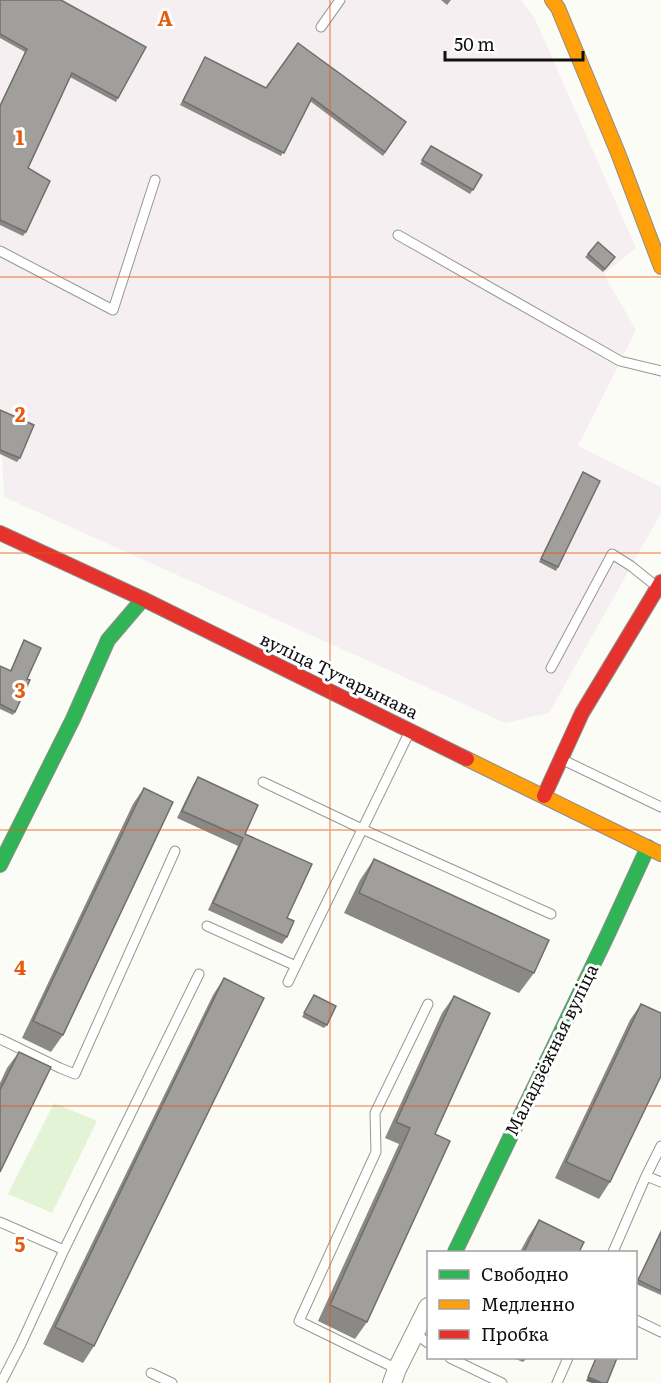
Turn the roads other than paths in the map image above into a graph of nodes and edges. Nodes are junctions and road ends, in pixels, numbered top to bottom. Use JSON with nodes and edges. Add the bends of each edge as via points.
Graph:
{"nodes":[{"id":1,"x":340,"y":0,"type":"edge"},
{"id":2,"x":558,"y":3,"type":"edge"},
{"id":3,"x":321,"y":27,"type":"dead end"},
{"id":4,"x":155,"y":180,"type":"dead end"},
{"id":5,"x":398,"y":235,"type":"dead end"},
{"id":6,"x":0,"y":251,"type":"edge"},
{"id":7,"x":661,"y":267,"type":"edge"},
{"id":8,"x":661,"y":371,"type":"edge"},
{"id":9,"x":0,"y":533,"type":"edge"},
{"id":10,"x":660,"y":585,"type":"edge"},
{"id":11,"x":143,"y":599,"type":"junction"},
{"id":12,"x":551,"y":668,"type":"dead end"},
{"id":13,"x":410,"y":730,"type":"junction"},
{"id":14,"x":560,"y":759,"type":"junction"},
{"id":15,"x":263,"y":782,"type":"dead end"},
{"id":16,"x":544,"y":796,"type":"junction"},
{"id":17,"x":661,"y":807,"type":"edge"},
{"id":18,"x":362,"y":829,"type":"junction"},
{"id":19,"x":648,"y":847,"type":"junction"},
{"id":20,"x":175,"y":850,"type":"dead end"},
{"id":21,"x":661,"y":854,"type":"edge"},
{"id":22,"x":0,"y":865,"type":"edge"},
{"id":23,"x":551,"y":914,"type":"dead end"},
{"id":24,"x":207,"y":926,"type":"dead end"},
{"id":25,"x":296,"y":966,"type":"junction"},
{"id":26,"x":199,"y":974,"type":"dead end"},
{"id":27,"x":288,"y":982,"type":"dead end"},
{"id":28,"x":428,"y":1004,"type":"dead end"},
{"id":29,"x":0,"y":1039,"type":"edge"},
{"id":30,"x":661,"y":1146,"type":"edge"},
{"id":31,"x":646,"y":1176,"type":"junction"},
{"id":32,"x":661,"y":1182,"type":"edge"},
{"id":33,"x":0,"y":1222,"type":"edge"},
{"id":34,"x":64,"y":1250,"type":"junction"},
{"id":35,"x":455,"y":1251,"type":"edge"},
{"id":36,"x":613,"y":1251,"type":"edge"},
{"id":37,"x":427,"y":1316,"type":"edge"},
{"id":38,"x":637,"y":1320,"type":"edge"},
{"id":39,"x":661,"y":1332,"type":"edge"},
{"id":40,"x":422,"y":1338,"type":"edge"},
{"id":41,"x":452,"y":1359,"type":"edge"},
{"id":42,"x":568,"y":1359,"type":"edge"},
{"id":43,"x":151,"y":1373,"type":"dead end"},
{"id":44,"x":395,"y":1376,"type":"edge"},
{"id":45,"x":1,"y":1383,"type":"edge"},
{"id":46,"x":172,"y":1383,"type":"edge"},
{"id":47,"x":502,"y":1383,"type":"edge"},
{"id":48,"x":557,"y":1383,"type":"edge"}],
"edges":[{"from":1,"to":3,"type":"lane"},
{"from":2,"to":7,"type":"street"},
{"from":4,"to":6,"type":"lane","via":[[113,310]]},
{"from":5,"to":8,"type":"lane","via":[[620,361]]},
{"from":9,"to":11,"type":"street","name":"вуліца Тутарынава"},
{"from":10,"to":12,"type":"lane","via":[[612,554]]},
{"from":10,"to":14,"type":"street","via":[[582,713]]},
{"from":11,"to":13,"type":"street","name":"вуліца Тутарынава"},
{"from":11,"to":22,"type":"street","via":[[108,640]]},
{"from":13,"to":16,"type":"street","name":"вуліца Тутарынава"},
{"from":13,"to":18,"type":"lane"},
{"from":14,"to":16,"type":"street"},
{"from":14,"to":17,"type":"lane"},
{"from":15,"to":18,"type":"lane"},
{"from":16,"to":19,"type":"street","name":"вуліца Тутарынава"},
{"from":18,"to":23,"type":"lane"},
{"from":18,"to":25,"type":"lane"},
{"from":19,"to":21,"type":"street","name":"вуліца Тутарынава"},
{"from":19,"to":35,"type":"street","name":"Маладзёжная вуліца"},
{"from":20,"to":29,"type":"lane","via":[[75,1074]]},
{"from":24,"to":25,"type":"lane"},
{"from":25,"to":27,"type":"lane"},
{"from":26,"to":34,"type":"lane"},
{"from":28,"to":44,"type":"lane","via":[[375,1113],[376,1152],[299,1321]]},
{"from":30,"to":31,"type":"lane"},
{"from":31,"to":32,"type":"lane"},
{"from":31,"to":36,"type":"lane"},
{"from":33,"to":34,"type":"lane"},
{"from":34,"to":45,"type":"lane"},
{"from":37,"to":40,"type":"street"},
{"from":38,"to":39,"type":"lane"},
{"from":40,"to":44,"type":"street"},
{"from":41,"to":47,"type":"lane"},
{"from":42,"to":48,"type":"lane"},
{"from":43,"to":46,"type":"lane"}]}
